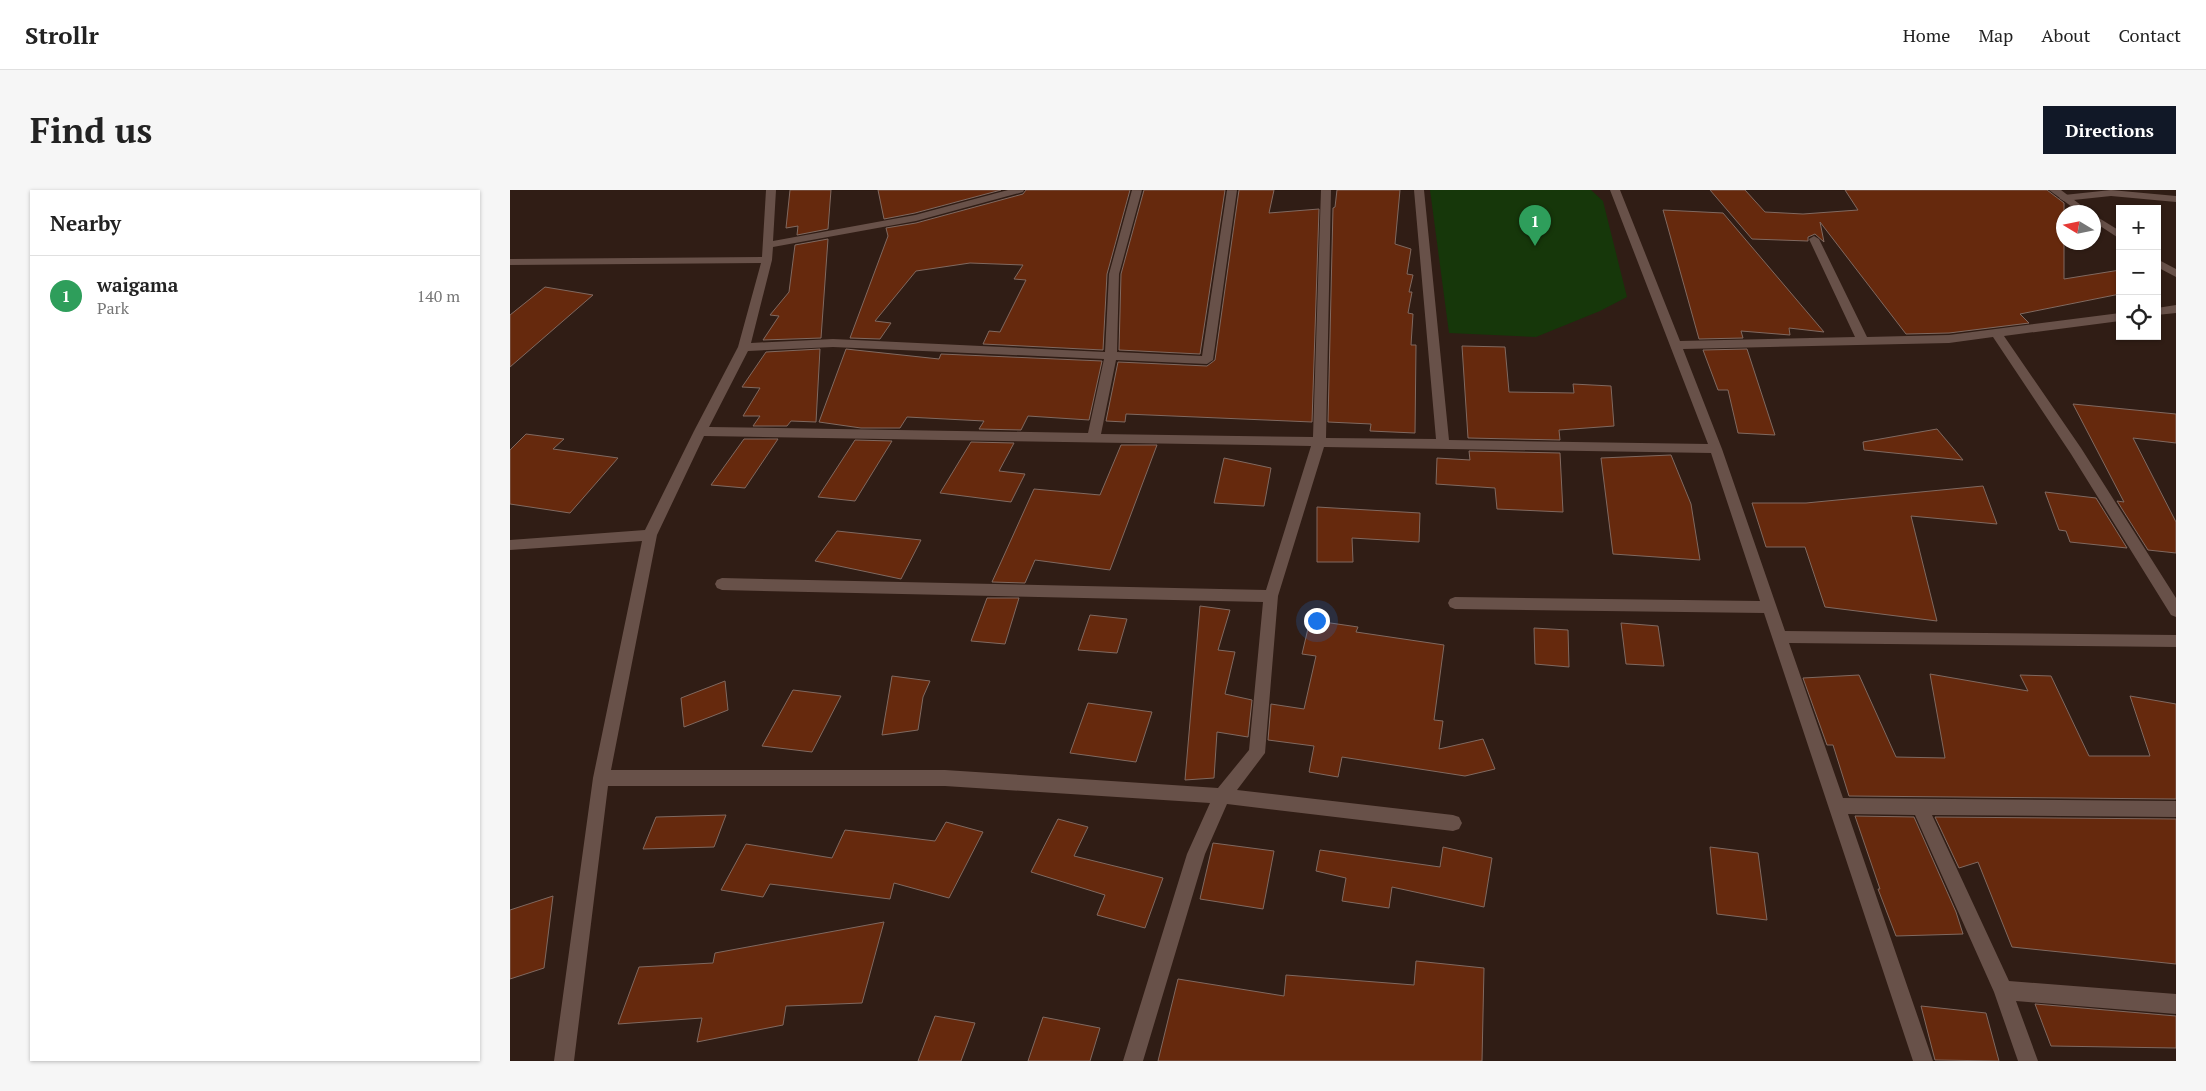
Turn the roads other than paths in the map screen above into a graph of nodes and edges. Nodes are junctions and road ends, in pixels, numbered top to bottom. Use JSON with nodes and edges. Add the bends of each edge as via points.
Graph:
{"nodes":[{"id":1,"x":771,"y":190,"type":"edge"},
{"id":2,"x":1019,"y":190,"type":"edge"},
{"id":3,"x":1137,"y":190,"type":"edge"},
{"id":4,"x":1232,"y":190,"type":"edge"},
{"id":5,"x":1326,"y":190,"type":"edge"},
{"id":6,"x":1419,"y":190,"type":"edge"},
{"id":7,"x":1616,"y":190,"type":"edge"},
{"id":8,"x":2054,"y":190,"type":"edge"},
{"id":9,"x":1006,"y":192,"type":"edge"},
{"id":10,"x":2064,"y":198,"type":"junction"},
{"id":11,"x":2176,"y":199,"type":"edge"},
{"id":12,"x":2074,"y":205,"type":"edge"},
{"id":13,"x":2101,"y":223,"type":"edge"},
{"id":14,"x":2116,"y":233,"type":"edge"},
{"id":15,"x":1814,"y":239,"type":"dead end"},
{"id":16,"x":769,"y":245,"type":"junction"},
{"id":17,"x":766,"y":260,"type":"junction"},
{"id":18,"x":510,"y":262,"type":"edge"},
{"id":19,"x":2161,"y":265,"type":"edge"},
{"id":20,"x":2176,"y":274,"type":"edge"},
{"id":21,"x":2176,"y":309,"type":"edge"},
{"id":22,"x":2161,"y":311,"type":"edge"},
{"id":23,"x":2116,"y":318,"type":"edge"},
{"id":24,"x":1996,"y":333,"type":"junction"},
{"id":25,"x":1863,"y":341,"type":"junction"},
{"id":26,"x":1674,"y":345,"type":"junction"},
{"id":27,"x":744,"y":347,"type":"junction"},
{"id":28,"x":1110,"y":355,"type":"junction"},
{"id":29,"x":700,"y":431,"type":"junction"},
{"id":30,"x":1094,"y":436,"type":"junction"},
{"id":31,"x":1319,"y":441,"type":"junction"},
{"id":32,"x":1443,"y":445,"type":"junction"},
{"id":33,"x":1716,"y":449,"type":"junction"},
{"id":34,"x":650,"y":535,"type":"junction"},
{"id":35,"x":510,"y":545,"type":"edge"},
{"id":36,"x":722,"y":584,"type":"dead end"},
{"id":37,"x":1271,"y":596,"type":"junction"},
{"id":38,"x":1455,"y":603,"type":"dead end"},
{"id":39,"x":1770,"y":607,"type":"junction"},
{"id":40,"x":2176,"y":611,"type":"edge"},
{"id":41,"x":1780,"y":637,"type":"junction"},
{"id":42,"x":2176,"y":641,"type":"edge"},
{"id":43,"x":601,"y":778,"type":"junction"},
{"id":44,"x":1222,"y":796,"type":"junction"},
{"id":45,"x":1837,"y":806,"type":"junction"},
{"id":46,"x":1920,"y":807,"type":"junction"},
{"id":47,"x":2176,"y":809,"type":"edge"},
{"id":48,"x":1453,"y":823,"type":"dead end"},
{"id":49,"x":2003,"y":990,"type":"junction"},
{"id":50,"x":2176,"y":1004,"type":"edge"},
{"id":51,"x":564,"y":1061,"type":"edge"},
{"id":52,"x":1133,"y":1061,"type":"edge"},
{"id":53,"x":1923,"y":1061,"type":"edge"},
{"id":54,"x":2028,"y":1061,"type":"edge"}],
"edges":[{"from":1,"to":16,"type":"street"},
{"from":2,"to":9,"type":"street"},
{"from":3,"to":28,"type":"street","via":[[1114,274]]},
{"from":4,"to":28,"type":"street","via":[[1207,360]]},
{"from":5,"to":31,"type":"street"},
{"from":6,"to":32,"type":"street"},
{"from":7,"to":26,"type":"street"},
{"from":8,"to":10,"type":"street"},
{"from":9,"to":16,"type":"street","via":[[916,218]]},
{"from":10,"to":11,"type":"street","via":[[2111,193]]},
{"from":10,"to":12,"type":"street"},
{"from":13,"to":14,"type":"street"},
{"from":15,"to":25,"type":"street"},
{"from":16,"to":17,"type":"street"},
{"from":17,"to":18,"type":"street"},
{"from":17,"to":27,"type":"street"},
{"from":19,"to":20,"type":"street"},
{"from":21,"to":22,"type":"street"},
{"from":23,"to":24,"type":"street"},
{"from":24,"to":25,"type":"street","via":[[1949,339]]},
{"from":24,"to":40,"type":"street","via":[[2076,451]]},
{"from":25,"to":26,"type":"street"},
{"from":26,"to":33,"type":"street"},
{"from":27,"to":28,"type":"street","via":[[833,343]]},
{"from":27,"to":29,"type":"street"},
{"from":28,"to":30,"type":"street"},
{"from":29,"to":30,"type":"street"},
{"from":29,"to":34,"type":"street"},
{"from":30,"to":31,"type":"street"},
{"from":31,"to":32,"type":"street"},
{"from":31,"to":37,"type":"street"},
{"from":32,"to":33,"type":"street"},
{"from":33,"to":39,"type":"street"},
{"from":34,"to":35,"type":"street"},
{"from":34,"to":43,"type":"street"},
{"from":36,"to":37,"type":"street"},
{"from":37,"to":44,"type":"street","via":[[1257,753]]},
{"from":38,"to":39,"type":"street"},
{"from":39,"to":41,"type":"street"},
{"from":41,"to":42,"type":"street"},
{"from":41,"to":45,"type":"street"},
{"from":43,"to":44,"type":"street","via":[[945,778]]},
{"from":43,"to":51,"type":"street"},
{"from":44,"to":48,"type":"street"},
{"from":44,"to":52,"type":"street","via":[[1196,854]]},
{"from":45,"to":46,"type":"street"},
{"from":45,"to":53,"type":"street"},
{"from":46,"to":47,"type":"street"},
{"from":46,"to":49,"type":"street"},
{"from":49,"to":50,"type":"street"},
{"from":49,"to":54,"type":"street"}]}
